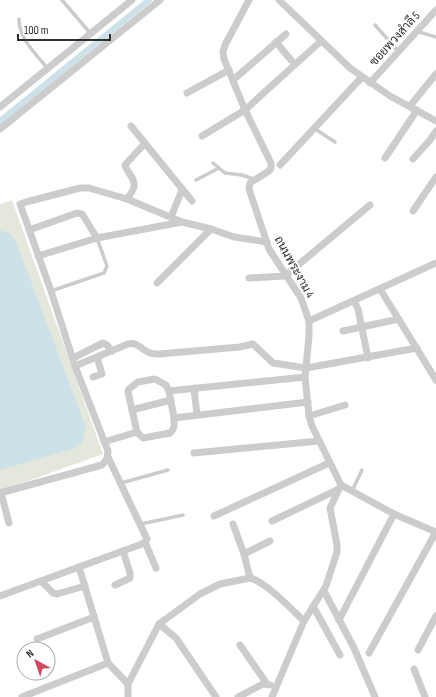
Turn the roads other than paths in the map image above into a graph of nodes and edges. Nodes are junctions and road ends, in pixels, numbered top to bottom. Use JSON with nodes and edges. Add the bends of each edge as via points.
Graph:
{"nodes":[{"id":1,"x":62,"y":0,"type":"edge"},
{"id":2,"x":132,"y":0,"type":"edge"},
{"id":3,"x":160,"y":0,"type":"edge"},
{"id":4,"x":249,"y":0,"type":"edge"},
{"id":5,"x":279,"y":0,"type":"edge"},
{"id":6,"x":436,"y":10,"type":"edge"},
{"id":7,"x":19,"y":19,"type":"dead end"},
{"id":8,"x":375,"y":25,"type":"dead end"},
{"id":9,"x":415,"y":31,"type":"junction"},
{"id":10,"x":91,"y":34,"type":"junction"},
{"id":11,"x":286,"y":34,"type":"dead end"},
{"id":12,"x":436,"y":37,"type":"edge"},
{"id":13,"x":321,"y":41,"type":"junction"},
{"id":14,"x":276,"y":42,"type":"junction"},
{"id":15,"x":398,"y":51,"type":"junction"},
{"id":16,"x":292,"y":60,"type":"dead end"},
{"id":17,"x":48,"y":69,"type":"junction"},
{"id":18,"x":229,"y":70,"type":"junction"},
{"id":19,"x":436,"y":74,"type":"edge"},
{"id":20,"x":362,"y":77,"type":"junction"},
{"id":21,"x":233,"y":80,"type":"junction"},
{"id":22,"x":370,"y":83,"type":"junction"},
{"id":23,"x":187,"y":93,"type":"dead end"},
{"id":24,"x":410,"y":106,"type":"junction"},
{"id":25,"x":0,"y":108,"type":"edge"},
{"id":26,"x":245,"y":110,"type":"junction"},
{"id":27,"x":417,"y":110,"type":"junction"},
{"id":28,"x":436,"y":121,"type":"edge"},
{"id":29,"x":131,"y":126,"type":"dead end"},
{"id":30,"x":0,"y":129,"type":"edge"},
{"id":31,"x":315,"y":129,"type":"junction"},
{"id":32,"x":436,"y":131,"type":"edge"},
{"id":33,"x":202,"y":136,"type":"dead end"},
{"id":34,"x":335,"y":142,"type":"dead end"},
{"id":35,"x":145,"y":143,"type":"junction"},
{"id":36,"x":385,"y":158,"type":"dead end"},
{"id":37,"x":413,"y":159,"type":"dead end"},
{"id":38,"x":213,"y":163,"type":"dead end"},
{"id":39,"x":280,"y":165,"type":"dead end"},
{"id":40,"x":219,"y":168,"type":"junction"},
{"id":41,"x":436,"y":176,"type":"edge"},
{"id":42,"x":254,"y":179,"type":"junction"},
{"id":43,"x":196,"y":180,"type":"dead end"},
{"id":44,"x":182,"y":190,"type":"junction"},
{"id":45,"x":128,"y":199,"type":"junction"},
{"id":46,"x":192,"y":201,"type":"dead end"},
{"id":47,"x":370,"y":205,"type":"dead end"},
{"id":48,"x":413,"y":211,"type":"dead end"},
{"id":49,"x":172,"y":217,"type":"junction"},
{"id":50,"x":182,"y":222,"type":"junction"},
{"id":51,"x":211,"y":229,"type":"junction"},
{"id":52,"x":29,"y":230,"type":"junction"},
{"id":53,"x":97,"y":238,"type":"junction"},
{"id":54,"x":267,"y":242,"type":"junction"},
{"id":55,"x":38,"y":256,"type":"junction"},
{"id":56,"x":436,"y":263,"type":"edge"},
{"id":57,"x":285,"y":276,"type":"junction"},
{"id":58,"x":249,"y":278,"type":"dead end"},
{"id":59,"x":157,"y":283,"type":"dead end"},
{"id":60,"x":380,"y":289,"type":"junction"},
{"id":61,"x":51,"y":291,"type":"junction"},
{"id":62,"x":354,"y":301,"type":"junction"},
{"id":63,"x":399,"y":318,"type":"junction"},
{"id":64,"x":309,"y":321,"type":"junction"},
{"id":65,"x":362,"y":326,"type":"junction"},
{"id":66,"x":343,"y":331,"type":"dead end"},
{"id":67,"x":417,"y":348,"type":"junction"},
{"id":68,"x":112,"y":351,"type":"junction"},
{"id":69,"x":97,"y":357,"type":"junction"},
{"id":70,"x":73,"y":358,"type":"junction"},
{"id":71,"x":368,"y":358,"type":"junction"},
{"id":72,"x":75,"y":366,"type":"junction"},
{"id":73,"x":306,"y":368,"type":"junction"},
{"id":74,"x":93,"y":377,"type":"dead end"},
{"id":75,"x":305,"y":377,"type":"junction"},
{"id":76,"x":436,"y":380,"type":"edge"},
{"id":77,"x":194,"y":388,"type":"junction"},
{"id":78,"x":169,"y":391,"type":"junction"},
{"id":79,"x":171,"y":400,"type":"junction"},
{"id":80,"x":308,"y":402,"type":"junction"},
{"id":81,"x":345,"y":405,"type":"dead end"},
{"id":82,"x":132,"y":410,"type":"junction"},
{"id":83,"x":197,"y":415,"type":"junction"},
{"id":84,"x":309,"y":416,"type":"junction"},
{"id":85,"x":174,"y":418,"type":"junction"},
{"id":86,"x":137,"y":432,"type":"junction"},
{"id":87,"x":319,"y":441,"type":"junction"},
{"id":88,"x":104,"y":442,"type":"junction"},
{"id":89,"x":194,"y":453,"type":"dead end"},
{"id":90,"x":108,"y":457,"type":"junction"},
{"id":91,"x":329,"y":463,"type":"junction"},
{"id":92,"x":168,"y":470,"type":"dead end"},
{"id":93,"x":362,"y":470,"type":"dead end"},
{"id":94,"x":121,"y":483,"type":"junction"},
{"id":95,"x":340,"y":487,"type":"junction"},
{"id":96,"x":352,"y":492,"type":"junction"},
{"id":97,"x":0,"y":493,"type":"edge"},
{"id":98,"x":394,"y":514,"type":"junction"},
{"id":99,"x":183,"y":515,"type":"dead end"},
{"id":100,"x":214,"y":516,"type":"dead end"},
{"id":101,"x":272,"y":521,"type":"dead end"},
{"id":102,"x":9,"y":523,"type":"dead end"},
{"id":103,"x":233,"y":524,"type":"dead end"},
{"id":104,"x":140,"y":525,"type":"junction"},
{"id":105,"x":436,"y":532,"type":"edge"},
{"id":106,"x":270,"y":541,"type":"dead end"},
{"id":107,"x":146,"y":542,"type":"junction"},
{"id":108,"x":123,"y":551,"type":"junction"},
{"id":109,"x":244,"y":554,"type":"junction"},
{"id":110,"x":79,"y":567,"type":"junction"},
{"id":111,"x":156,"y":568,"type":"dead end"},
{"id":112,"x":250,"y":578,"type":"junction"},
{"id":113,"x":41,"y":581,"type":"junction"},
{"id":114,"x":114,"y":585,"type":"dead end"},
{"id":115,"x":85,"y":586,"type":"junction"},
{"id":116,"x":324,"y":591,"type":"junction"},
{"id":117,"x":0,"y":596,"type":"edge"},
{"id":118,"x":313,"y":606,"type":"junction"},
{"id":119,"x":436,"y":616,"type":"edge"},
{"id":120,"x":94,"y":617,"type":"junction"},
{"id":121,"x":339,"y":620,"type":"junction"},
{"id":122,"x":304,"y":621,"type":"junction"},
{"id":123,"x":159,"y":624,"type":"junction"},
{"id":124,"x":37,"y":639,"type":"dead end"},
{"id":125,"x":240,"y":645,"type":"dead end"},
{"id":126,"x":418,"y":650,"type":"dead end"},
{"id":127,"x":369,"y":653,"type":"dead end"},
{"id":128,"x":340,"y":655,"type":"dead end"},
{"id":129,"x":108,"y":663,"type":"junction"},
{"id":130,"x":414,"y":669,"type":"dead end"},
{"id":131,"x":128,"y":684,"type":"junction"},
{"id":132,"x":267,"y":684,"type":"junction"},
{"id":133,"x":275,"y":688,"type":"junction"},
{"id":134,"x":22,"y":697,"type":"edge"},
{"id":135,"x":128,"y":697,"type":"edge"},
{"id":136,"x":216,"y":697,"type":"edge"},
{"id":137,"x":238,"y":697,"type":"edge"},
{"id":138,"x":272,"y":697,"type":"edge"},
{"id":139,"x":374,"y":697,"type":"edge"},
{"id":140,"x":425,"y":697,"type":"edge"}],
"edges":[{"from":1,"to":10,"type":"lane"},
{"from":2,"to":10,"type":"street"},
{"from":3,"to":30,"type":"street"},
{"from":4,"to":18,"type":"street","via":[[225,45],[224,59]]},
{"from":5,"to":13,"type":"street"},
{"from":6,"to":9,"type":"street","name":"ซอยพวงสำลี 5"},
{"from":7,"to":17,"type":"lane","via":[[23,37]]},
{"from":8,"to":15,"type":"lane"},
{"from":9,"to":12,"type":"lane"},
{"from":9,"to":15,"type":"street","name":"ซอยพวงสำลี 5"},
{"from":10,"to":17,"type":"street"},
{"from":11,"to":14,"type":"street"},
{"from":13,"to":20,"type":"street"},
{"from":13,"to":26,"type":"street"},
{"from":14,"to":16,"type":"street"},
{"from":14,"to":21,"type":"street"},
{"from":15,"to":22,"type":"street","name":"ซอยพวงสำลี 5"},
{"from":17,"to":25,"type":"street"},
{"from":18,"to":21,"type":"street"},
{"from":18,"to":23,"type":"street"},
{"from":19,"to":24,"type":"street"},
{"from":20,"to":22,"type":"street"},
{"from":20,"to":31,"type":"street"},
{"from":21,"to":26,"type":"street"},
{"from":22,"to":24,"type":"street"},
{"from":24,"to":27,"type":"street"},
{"from":26,"to":33,"type":"street"},
{"from":26,"to":42,"type":"street","via":[[271,163],[269,171]]},
{"from":27,"to":28,"type":"street"},
{"from":27,"to":36,"type":"street"},
{"from":29,"to":35,"type":"street"},
{"from":31,"to":34,"type":"lane"},
{"from":31,"to":39,"type":"street"},
{"from":32,"to":37,"type":"street"},
{"from":35,"to":44,"type":"street"},
{"from":35,"to":45,"type":"street","via":[[125,165],[135,183]]},
{"from":38,"to":40,"type":"lane"},
{"from":40,"to":42,"type":"lane","via":[[225,173]]},
{"from":40,"to":43,"type":"lane"},
{"from":41,"to":48,"type":"street"},
{"from":42,"to":54,"type":"street","name":"ถนนพระงาม 4","via":[[249,188]]},
{"from":44,"to":46,"type":"street"},
{"from":44,"to":49,"type":"street"},
{"from":45,"to":49,"type":"street"},
{"from":45,"to":52,"type":"street","via":[[89,188],[80,188],[26,202],[20,204]]},
{"from":47,"to":57,"type":"street"},
{"from":49,"to":50,"type":"street"},
{"from":50,"to":51,"type":"street"},
{"from":50,"to":53,"type":"street"},
{"from":51,"to":54,"type":"street","via":[[234,237]]},
{"from":51,"to":59,"type":"street"},
{"from":52,"to":53,"type":"street","via":[[77,213],[82,214]]},
{"from":52,"to":55,"type":"street"},
{"from":53,"to":55,"type":"street"},
{"from":53,"to":61,"type":"lane","via":[[107,266],[104,273]]},
{"from":54,"to":57,"type":"street","name":"ถนนพระงาม 4","via":[[268,249]]},
{"from":55,"to":61,"type":"street"},
{"from":56,"to":60,"type":"street"},
{"from":57,"to":58,"type":"street"},
{"from":57,"to":64,"type":"street","name":"ถนนพระงาม 4","via":[[301,298]]},
{"from":60,"to":62,"type":"street"},
{"from":60,"to":63,"type":"street"},
{"from":61,"to":70,"type":"street"},
{"from":62,"to":64,"type":"street"},
{"from":62,"to":65,"type":"street"},
{"from":63,"to":65,"type":"street"},
{"from":63,"to":67,"type":"street"},
{"from":64,"to":73,"type":"street","name":"ถนนพระงาม 4"},
{"from":65,"to":66,"type":"street"},
{"from":65,"to":71,"type":"street"},
{"from":67,"to":71,"type":"street"},
{"from":67,"to":76,"type":"street"},
{"from":68,"to":69,"type":"street"},
{"from":68,"to":70,"type":"street","via":[[103,344]]},
{"from":68,"to":73,"type":"street","via":[[133,343],[152,354],[253,344],[273,363]]},
{"from":69,"to":72,"type":"street"},
{"from":69,"to":74,"type":"street","via":[[102,374]]},
{"from":70,"to":72,"type":"street"},
{"from":71,"to":73,"type":"street"},
{"from":72,"to":88,"type":"street"},
{"from":73,"to":75,"type":"street","name":"ถนนพระงาม 4"},
{"from":75,"to":77,"type":"street"},
{"from":75,"to":80,"type":"street","name":"ถนนพระงาม 4"},
{"from":77,"to":78,"type":"street"},
{"from":77,"to":83,"type":"street"},
{"from":78,"to":79,"type":"street"},
{"from":78,"to":82,"type":"street","via":[[166,385],[155,379],[134,384],[128,392]]},
{"from":79,"to":82,"type":"street"},
{"from":79,"to":85,"type":"street"},
{"from":80,"to":83,"type":"street"},
{"from":80,"to":84,"type":"street","name":"ถนนพระงาม 4"},
{"from":81,"to":84,"type":"street"},
{"from":82,"to":86,"type":"street"},
{"from":83,"to":85,"type":"street"},
{"from":84,"to":87,"type":"street","name":"ถนนพระงาม 4"},
{"from":85,"to":86,"type":"street","via":[[175,426],[170,433],[143,438]]},
{"from":86,"to":88,"type":"street"},
{"from":87,"to":89,"type":"street"},
{"from":87,"to":91,"type":"street","name":"ถนนพระงาม 4"},
{"from":88,"to":90,"type":"street"},
{"from":90,"to":94,"type":"street"},
{"from":90,"to":97,"type":"street","via":[[102,465]]},
{"from":91,"to":95,"type":"street","name":"ถนนพระงาม 4"},
{"from":91,"to":100,"type":"street"},
{"from":92,"to":94,"type":"lane"},
{"from":93,"to":96,"type":"lane"},
{"from":94,"to":104,"type":"street"},
{"from":95,"to":96,"type":"street","name":"ถนนพระงาม 4"},
{"from":95,"to":101,"type":"street"},
{"from":95,"to":116,"type":"street","via":[[330,508],[337,552]]},
{"from":96,"to":98,"type":"street","name":"ถนนพระงาม 4"},
{"from":97,"to":102,"type":"street"},
{"from":98,"to":105,"type":"street","name":"ถนนพระงาม 4"},
{"from":98,"to":121,"type":"street"},
{"from":99,"to":104,"type":"lane"},
{"from":103,"to":109,"type":"street"},
{"from":104,"to":107,"type":"street"},
{"from":105,"to":127,"type":"street"},
{"from":106,"to":109,"type":"street"},
{"from":107,"to":108,"type":"street"},
{"from":107,"to":111,"type":"street"},
{"from":108,"to":110,"type":"street"},
{"from":108,"to":114,"type":"street","via":[[130,578]]},
{"from":109,"to":112,"type":"street"},
{"from":110,"to":113,"type":"street"},
{"from":110,"to":115,"type":"street"},
{"from":112,"to":122,"type":"street","via":[[264,585]]},
{"from":112,"to":123,"type":"street","via":[[220,584],[200,594]]},
{"from":113,"to":115,"type":"street","via":[[57,594]]},
{"from":113,"to":117,"type":"street"},
{"from":115,"to":120,"type":"street"},
{"from":116,"to":118,"type":"street"},
{"from":116,"to":121,"type":"street"},
{"from":118,"to":122,"type":"street"},
{"from":118,"to":128,"type":"street"},
{"from":119,"to":126,"type":"street"},
{"from":120,"to":124,"type":"street"},
{"from":120,"to":129,"type":"street"},
{"from":121,"to":139,"type":"street","via":[[354,648]]},
{"from":122,"to":133,"type":"street"},
{"from":123,"to":131,"type":"street"},
{"from":123,"to":136,"type":"street","via":[[176,638]]},
{"from":125,"to":132,"type":"street"},
{"from":129,"to":131,"type":"street"},
{"from":129,"to":134,"type":"street"},
{"from":130,"to":140,"type":"street"},
{"from":131,"to":135,"type":"street"},
{"from":132,"to":133,"type":"street"},
{"from":132,"to":137,"type":"street"},
{"from":133,"to":138,"type":"street"}]}
